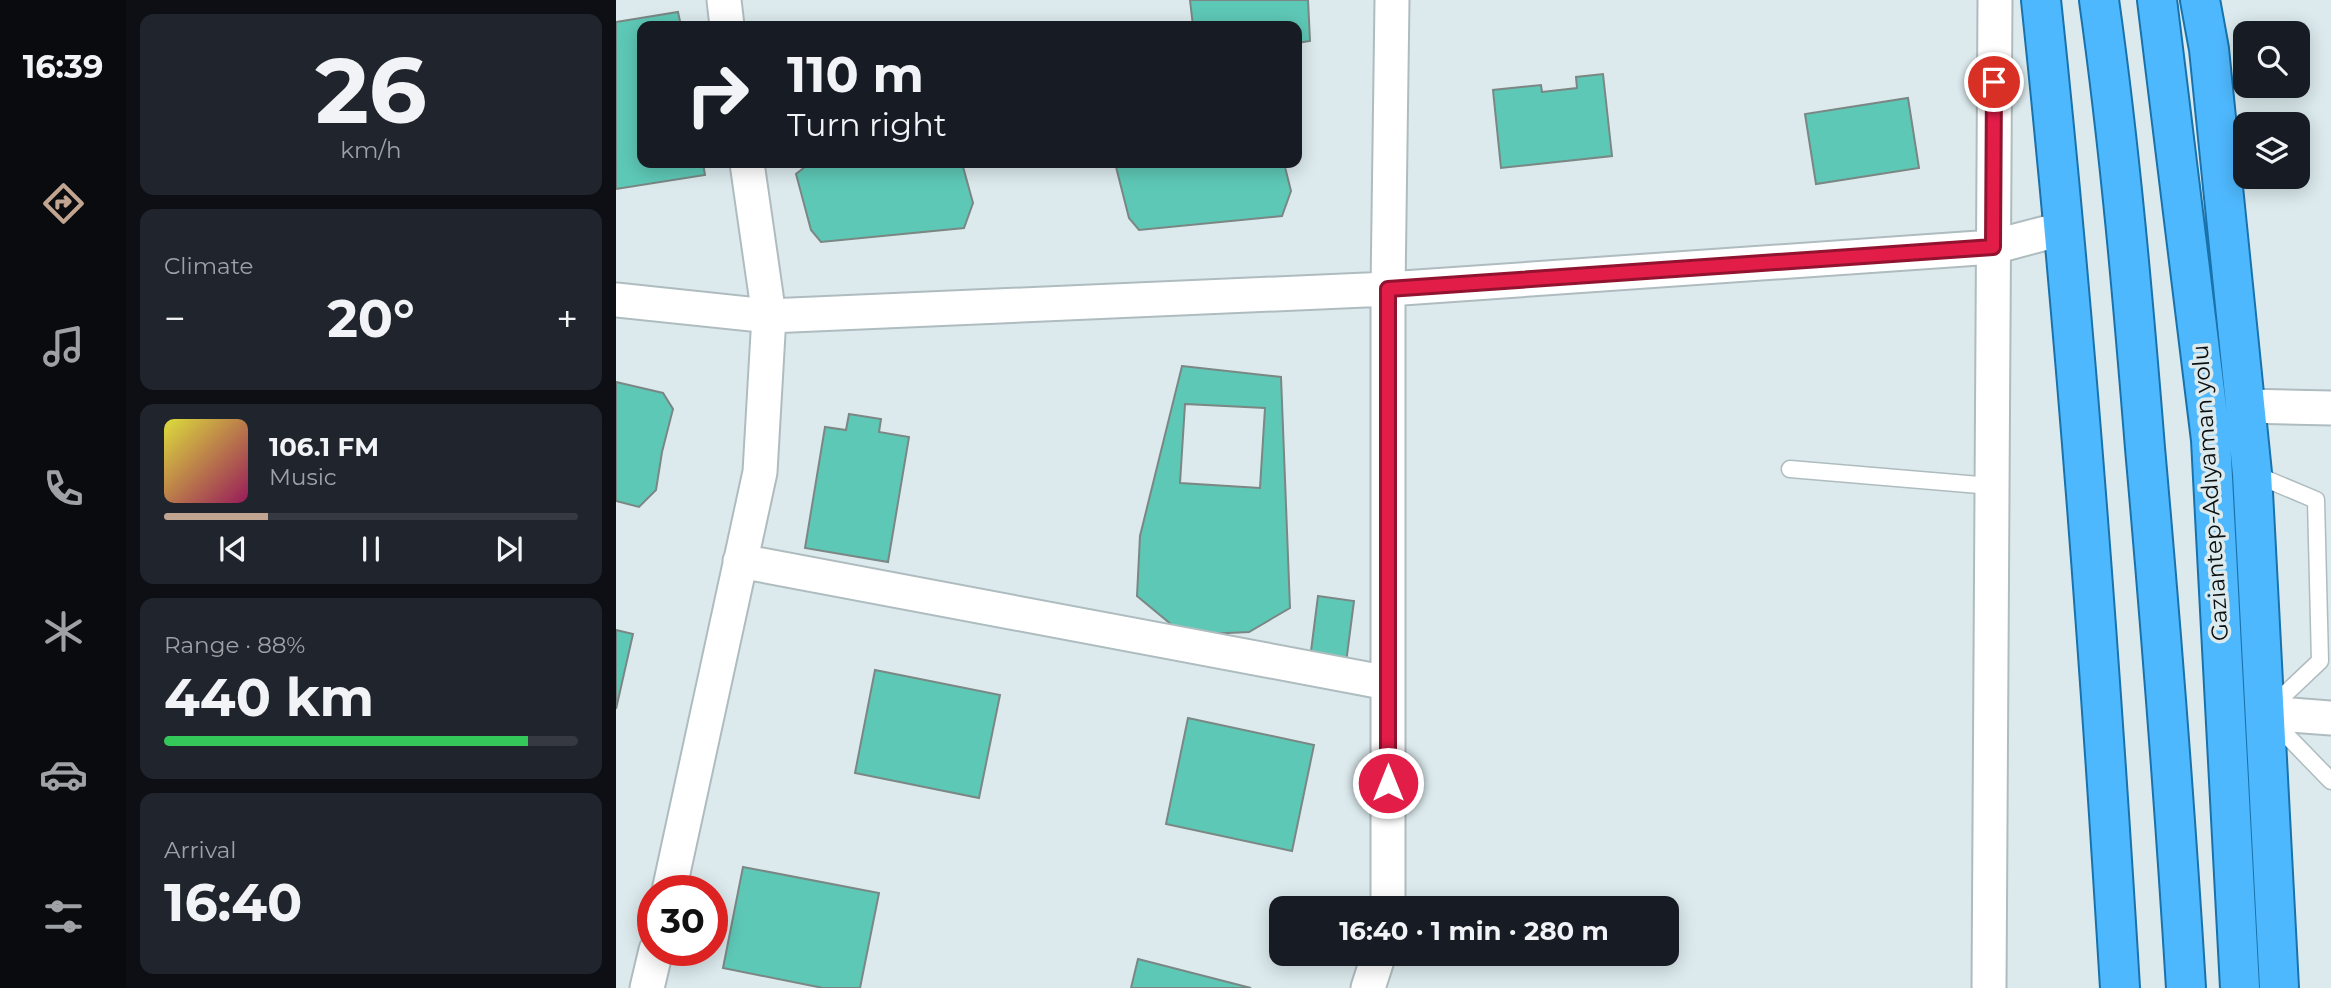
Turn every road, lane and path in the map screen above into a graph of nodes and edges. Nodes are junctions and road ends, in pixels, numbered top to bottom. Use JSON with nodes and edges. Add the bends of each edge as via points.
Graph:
{"nodes":[{"id":1,"x":724,"y":0,"type":"edge"},
{"id":2,"x":1392,"y":0,"type":"edge"},
{"id":3,"x":1995,"y":0,"type":"edge"},
{"id":4,"x":2041,"y":0,"type":"edge"},
{"id":5,"x":2099,"y":0,"type":"edge"},
{"id":6,"x":2157,"y":0,"type":"edge"},
{"id":7,"x":2200,"y":0,"type":"edge"},
{"id":8,"x":726,"y":21,"type":"edge"},
{"id":9,"x":748,"y":168,"type":"edge"},
{"id":10,"x":2065,"y":228,"type":"junction"},
{"id":11,"x":1993,"y":247,"type":"junction"},
{"id":12,"x":1388,"y":289,"type":"junction"},
{"id":13,"x":616,"y":300,"type":"edge"},
{"id":14,"x":769,"y":316,"type":"junction"},
{"id":15,"x":2245,"y":406,"type":"junction"},
{"id":16,"x":2331,"y":408,"type":"edge"},
{"id":17,"x":1790,"y":469,"type":"dead end"},
{"id":18,"x":2252,"y":473,"type":"junction"},
{"id":19,"x":1991,"y":486,"type":"junction"},
{"id":20,"x":740,"y":561,"type":"junction"},
{"id":21,"x":1388,"y":683,"type":"junction"},
{"id":22,"x":2265,"y":713,"type":"junction"},
{"id":23,"x":2331,"y":718,"type":"edge"},
{"id":24,"x":2331,"y":781,"type":"edge"},
{"id":25,"x":672,"y":875,"type":"edge"},
{"id":26,"x":1388,"y":896,"type":"edge"},
{"id":27,"x":653,"y":966,"type":"edge"},
{"id":28,"x":1375,"y":966,"type":"edge"},
{"id":29,"x":1388,"y":966,"type":"edge"},
{"id":30,"x":648,"y":988,"type":"edge"},
{"id":31,"x":1368,"y":988,"type":"edge"},
{"id":32,"x":1388,"y":988,"type":"edge"},
{"id":33,"x":1989,"y":988,"type":"edge"},
{"id":34,"x":2120,"y":988,"type":"edge"},
{"id":35,"x":2186,"y":988,"type":"edge"},
{"id":36,"x":2240,"y":988,"type":"edge"},
{"id":37,"x":2279,"y":988,"type":"edge"}],
"edges":[{"from":1,"to":8,"type":"street"},
{"from":2,"to":12,"type":"street"},
{"from":3,"to":11,"type":"street"},
{"from":4,"to":10,"type":"highway"},
{"from":5,"to":35,"type":"highway","via":[[2135,324]]},
{"from":6,"to":36,"type":"highway","name":"Gaziantep-Adıyaman yolu","via":[[2211,440]]},
{"from":7,"to":15,"type":"highway"},
{"from":9,"to":14,"type":"street"},
{"from":10,"to":11,"type":"street"},
{"from":10,"to":34,"type":"highway"},
{"from":11,"to":12,"type":"street"},
{"from":11,"to":19,"type":"street"},
{"from":12,"to":14,"type":"street"},
{"from":12,"to":21,"type":"street"},
{"from":13,"to":14,"type":"street"},
{"from":14,"to":20,"type":"street","via":[[760,472]]},
{"from":15,"to":16,"type":"street"},
{"from":15,"to":18,"type":"highway"},
{"from":17,"to":19,"type":"lane"},
{"from":18,"to":22,"type":"highway"},
{"from":18,"to":22,"type":"lane","via":[[2316,500],[2320,661]]},
{"from":19,"to":33,"type":"street"},
{"from":20,"to":21,"type":"street"},
{"from":20,"to":25,"type":"street"},
{"from":21,"to":26,"type":"street"},
{"from":22,"to":23,"type":"street"},
{"from":22,"to":24,"type":"lane"},
{"from":22,"to":37,"type":"highway"},
{"from":27,"to":30,"type":"street"},
{"from":28,"to":31,"type":"street"},
{"from":29,"to":32,"type":"street"}]}
